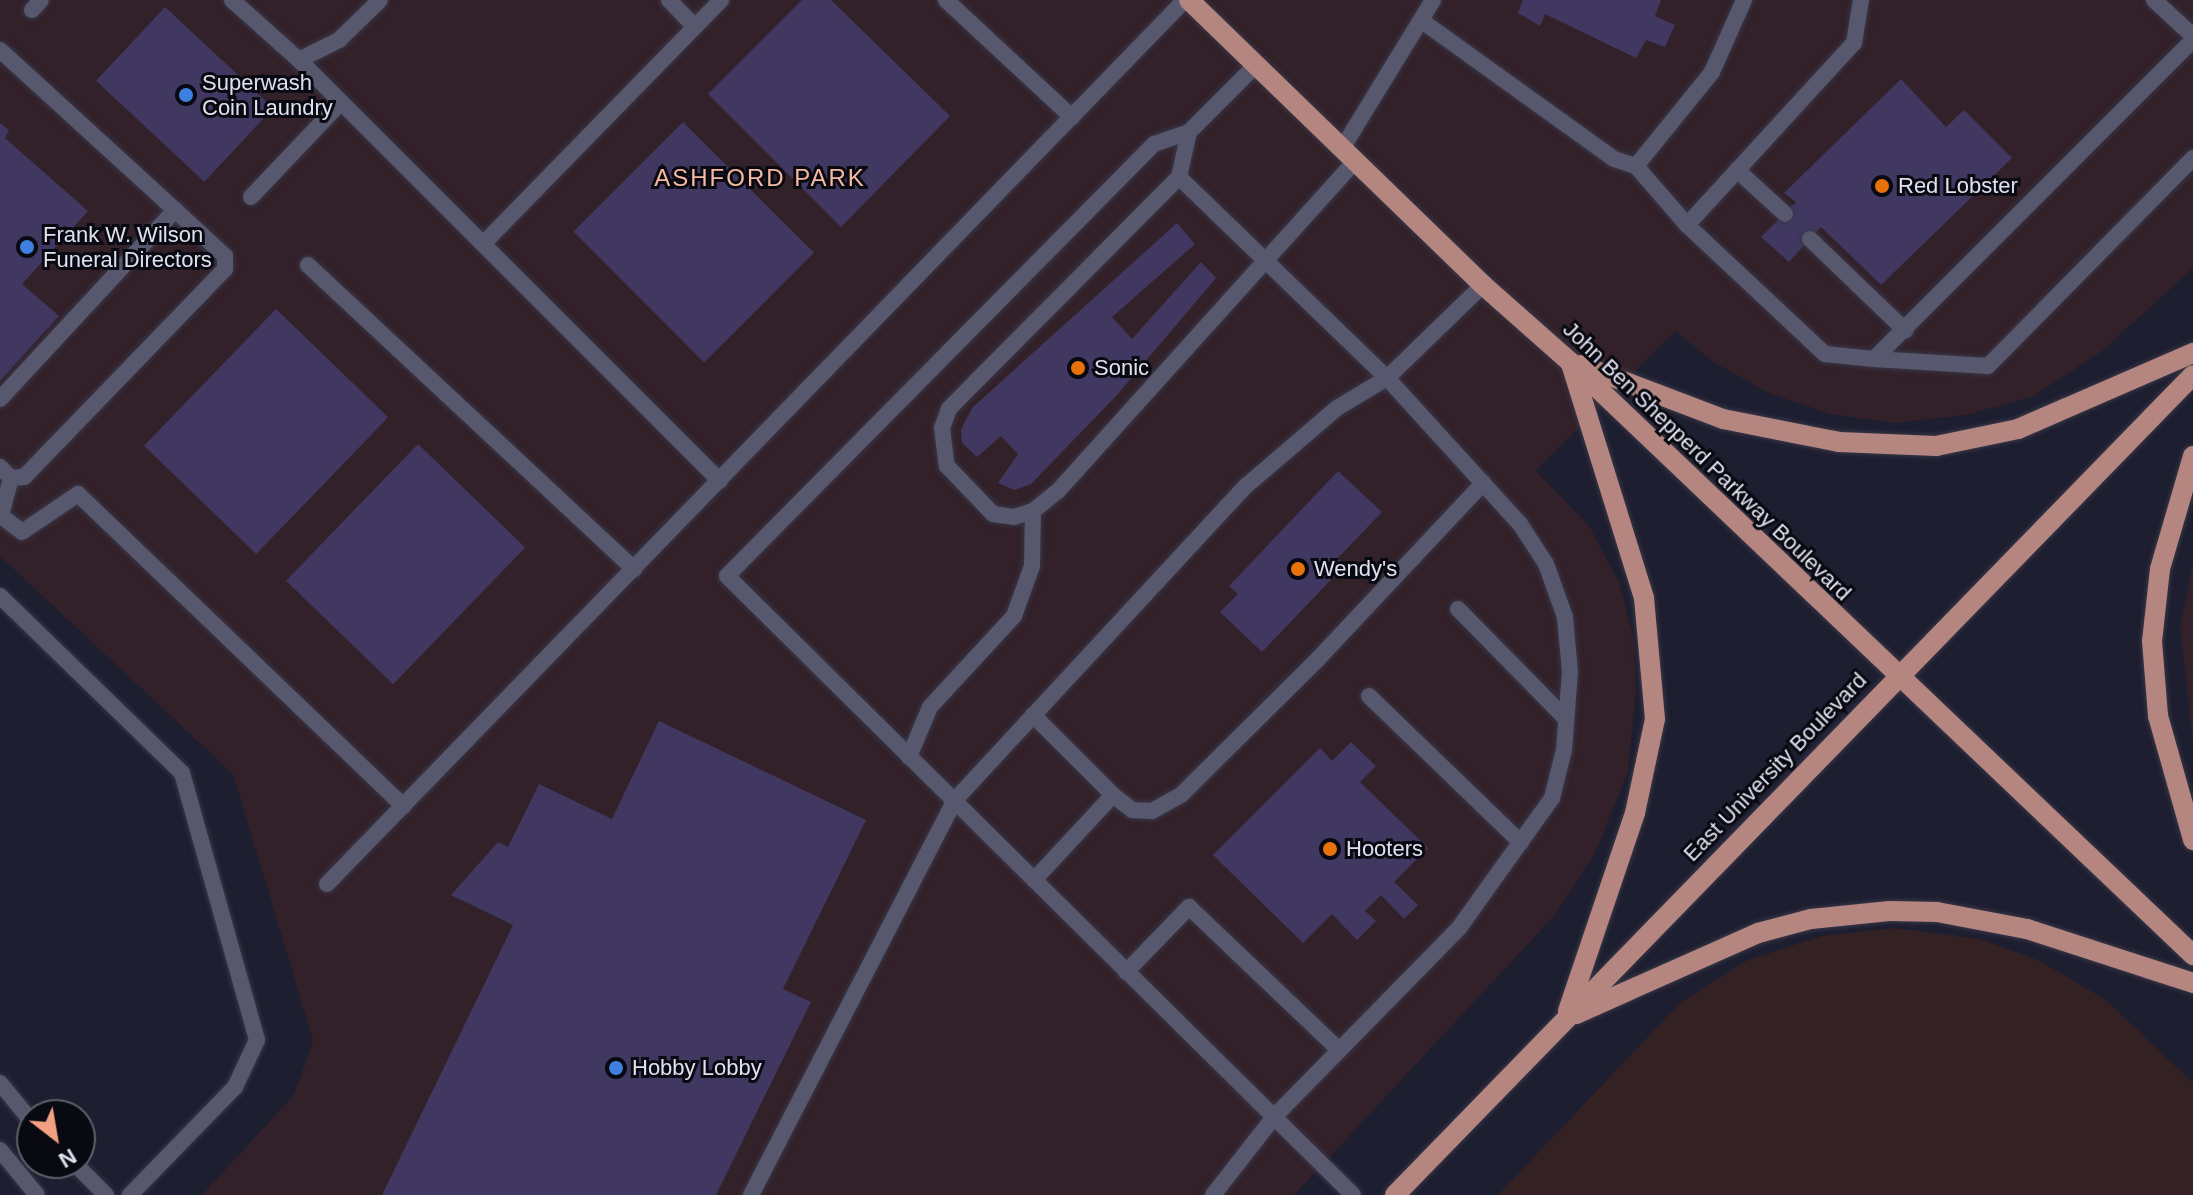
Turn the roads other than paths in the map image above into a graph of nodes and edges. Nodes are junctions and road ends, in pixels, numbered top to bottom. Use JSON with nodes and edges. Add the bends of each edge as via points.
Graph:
{"nodes":[{"id":1,"x":232,"y":0,"type":"edge"},
{"id":2,"x":380,"y":0,"type":"edge"},
{"id":3,"x":721,"y":0,"type":"edge"},
{"id":4,"x":946,"y":0,"type":"edge"},
{"id":5,"x":1187,"y":0,"type":"edge"},
{"id":6,"x":1433,"y":0,"type":"edge"},
{"id":7,"x":1744,"y":0,"type":"edge"},
{"id":8,"x":1861,"y":0,"type":"edge"},
{"id":9,"x":2154,"y":0,"type":"edge"},
{"id":10,"x":671,"y":1,"type":"edge"},
{"id":11,"x":1422,"y":21,"type":"junction"},
{"id":12,"x":695,"y":27,"type":"junction"},
{"id":13,"x":2193,"y":38,"type":"edge"},
{"id":14,"x":0,"y":50,"type":"edge"},
{"id":15,"x":299,"y":60,"type":"junction"},
{"id":16,"x":1254,"y":67,"type":"junction"},
{"id":17,"x":341,"y":102,"type":"junction"},
{"id":18,"x":1072,"y":117,"type":"junction"},
{"id":19,"x":1189,"y":132,"type":"junction"},
{"id":20,"x":1349,"y":154,"type":"junction"},
{"id":21,"x":2193,"y":158,"type":"edge"},
{"id":22,"x":1636,"y":166,"type":"junction"},
{"id":23,"x":1737,"y":170,"type":"junction"},
{"id":24,"x":1179,"y":177,"type":"junction"},
{"id":25,"x":251,"y":197,"type":"dead end"},
{"id":26,"x":175,"y":210,"type":"junction"},
{"id":27,"x":1785,"y":214,"type":"dead end"},
{"id":28,"x":1687,"y":225,"type":"junction"},
{"id":29,"x":1810,"y":239,"type":"dead end"},
{"id":30,"x":483,"y":244,"type":"junction"},
{"id":31,"x":1266,"y":260,"type":"junction"},
{"id":32,"x":308,"y":265,"type":"dead end"},
{"id":33,"x":1483,"y":285,"type":"junction"},
{"id":34,"x":1905,"y":330,"type":"junction"},
{"id":35,"x":2193,"y":353,"type":"edge"},
{"id":36,"x":1874,"y":359,"type":"junction"},
{"id":37,"x":1569,"y":361,"type":"junction"},
{"id":38,"x":2193,"y":375,"type":"edge"},
{"id":39,"x":1387,"y":378,"type":"junction"},
{"id":40,"x":0,"y":399,"type":"edge"},
{"id":41,"x":2193,"y":456,"type":"edge"},
{"id":42,"x":6,"y":473,"type":"edge"},
{"id":43,"x":720,"y":481,"type":"junction"},
{"id":44,"x":1483,"y":483,"type":"junction"},
{"id":45,"x":1033,"y":511,"type":"junction"},
{"id":46,"x":634,"y":569,"type":"junction"},
{"id":47,"x":0,"y":596,"type":"edge"},
{"id":48,"x":1458,"y":609,"type":"dead end"},
{"id":49,"x":1897,"y":676,"type":"junction"},
{"id":50,"x":1369,"y":696,"type":"dead end"},
{"id":51,"x":1033,"y":715,"type":"junction"},
{"id":52,"x":1566,"y":719,"type":"junction"},
{"id":53,"x":909,"y":757,"type":"junction"},
{"id":54,"x":1113,"y":795,"type":"junction"},
{"id":55,"x":954,"y":801,"type":"junction"},
{"id":56,"x":403,"y":806,"type":"junction"},
{"id":57,"x":2193,"y":840,"type":"edge"},
{"id":58,"x":1521,"y":843,"type":"junction"},
{"id":59,"x":1034,"y":880,"type":"junction"},
{"id":60,"x":327,"y":884,"type":"dead end"},
{"id":61,"x":2193,"y":955,"type":"edge"},
{"id":62,"x":1126,"y":972,"type":"junction"},
{"id":63,"x":2193,"y":983,"type":"edge"},
{"id":64,"x":1565,"y":1019,"type":"junction"},
{"id":65,"x":1339,"y":1050,"type":"junction"},
{"id":66,"x":0,"y":1083,"type":"edge"},
{"id":67,"x":16,"y":1102,"type":"edge"},
{"id":68,"x":1274,"y":1117,"type":"junction"},
{"id":69,"x":0,"y":1150,"type":"edge"},
{"id":70,"x":90,"y":1179,"type":"edge"},
{"id":71,"x":37,"y":1195,"type":"edge"},
{"id":72,"x":106,"y":1195,"type":"edge"},
{"id":73,"x":130,"y":1195,"type":"edge"},
{"id":74,"x":751,"y":1195,"type":"edge"},
{"id":75,"x":1213,"y":1195,"type":"edge"},
{"id":76,"x":1353,"y":1195,"type":"edge"},
{"id":77,"x":1395,"y":1195,"type":"edge"}],
"edges":[{"from":1,"to":15,"type":"lane"},
{"from":2,"to":15,"type":"lane","via":[[339,40]]},
{"from":3,"to":12,"type":"lane"},
{"from":4,"to":18,"type":"lane"},
{"from":5,"to":16,"type":"main road","name":"John Ben Shepperd Parkway Boulevard"},
{"from":5,"to":18,"type":"lane"},
{"from":6,"to":11,"type":"lane"},
{"from":7,"to":22,"type":"lane","via":[[1712,72]]},
{"from":8,"to":23,"type":"lane","via":[[1854,43]]},
{"from":9,"to":13,"type":"lane"},
{"from":10,"to":12,"type":"lane"},
{"from":11,"to":20,"type":"lane"},
{"from":11,"to":22,"type":"lane","via":[[1614,159]]},
{"from":12,"to":30,"type":"lane"},
{"from":13,"to":34,"type":"lane"},
{"from":14,"to":26,"type":"lane"},
{"from":15,"to":17,"type":"lane"},
{"from":16,"to":19,"type":"lane"},
{"from":16,"to":20,"type":"main road","name":"John Ben Shepperd Parkway Boulevard"},
{"from":17,"to":25,"type":"lane"},
{"from":17,"to":30,"type":"lane"},
{"from":18,"to":43,"type":"lane"},
{"from":19,"to":24,"type":"lane"},
{"from":19,"to":53,"type":"lane","via":[[1154,144],[727,576]]},
{"from":20,"to":31,"type":"lane"},
{"from":20,"to":33,"type":"main road","name":"John Ben Shepperd Parkway Boulevard"},
{"from":21,"to":36,"type":"lane","via":[[1988,366]]},
{"from":22,"to":28,"type":"lane"},
{"from":23,"to":27,"type":"lane"},
{"from":23,"to":28,"type":"lane"},
{"from":24,"to":31,"type":"lane"},
{"from":24,"to":45,"type":"lane","via":[[949,409],[942,428],[947,466],[993,514],[1014,517]]},
{"from":26,"to":40,"type":"lane"},
{"from":26,"to":42,"type":"lane","via":[[225,256],[225,269],[24,477]]},
{"from":28,"to":36,"type":"lane","via":[[1825,354]]},
{"from":29,"to":34,"type":"lane"},
{"from":30,"to":43,"type":"lane"},
{"from":31,"to":39,"type":"lane"},
{"from":31,"to":45,"type":"lane","via":[[1058,491]]},
{"from":32,"to":46,"type":"lane"},
{"from":33,"to":37,"type":"main road","name":"John Ben Shepperd Parkway Boulevard"},
{"from":33,"to":39,"type":"lane"},
{"from":34,"to":36,"type":"lane"},
{"from":35,"to":37,"type":"main road","via":[[2018,429],[1936,446],[1839,442],[1723,419]]},
{"from":37,"to":49,"type":"main road","name":"John Ben Shepperd Parkway Boulevard"},
{"from":37,"to":64,"type":"main road","via":[[1644,598],[1655,719],[1635,813]]},
{"from":38,"to":49,"type":"main road","name":"East University Boulevard"},
{"from":39,"to":44,"type":"lane"},
{"from":39,"to":51,"type":"lane","via":[[1337,408],[1246,486]]},
{"from":41,"to":57,"type":"main road","via":[[2160,569],[2152,641],[2158,716]]},
{"from":42,"to":56,"type":"lane","via":[[1,516],[22,532],[78,494]]},
{"from":43,"to":46,"type":"lane"},
{"from":44,"to":52,"type":"lane","via":[[1546,564],[1565,617]]},
{"from":44,"to":54,"type":"lane","via":[[1181,795],[1152,811],[1132,810]]},
{"from":45,"to":53,"type":"lane","via":[[1032,566],[1014,616],[930,707]]},
{"from":46,"to":56,"type":"lane"},
{"from":47,"to":73,"type":"lane","via":[[182,773],[257,1040],[235,1087]]},
{"from":48,"to":52,"type":"lane"},
{"from":49,"to":61,"type":"main road","name":"John Ben Shepperd Parkway Boulevard"},
{"from":49,"to":64,"type":"main road","name":"East University Boulevard"},
{"from":50,"to":58,"type":"lane"},
{"from":51,"to":54,"type":"lane"},
{"from":51,"to":55,"type":"lane"},
{"from":52,"to":58,"type":"lane","via":[[1552,798]]},
{"from":53,"to":55,"type":"lane"},
{"from":54,"to":59,"type":"lane"},
{"from":55,"to":59,"type":"lane"},
{"from":55,"to":74,"type":"lane"},
{"from":56,"to":60,"type":"lane"},
{"from":58,"to":65,"type":"lane","via":[[1459,928]]},
{"from":59,"to":62,"type":"lane"},
{"from":62,"to":65,"type":"lane","via":[[1189,907]]},
{"from":62,"to":68,"type":"lane"},
{"from":63,"to":64,"type":"main road","via":[[2016,926],[1937,912],[1890,911],[1811,919],[1758,933]]},
{"from":64,"to":77,"type":"main road","name":"East University Boulevard"},
{"from":65,"to":68,"type":"lane"},
{"from":66,"to":67,"type":"lane"},
{"from":68,"to":75,"type":"lane"},
{"from":68,"to":76,"type":"lane"},
{"from":69,"to":71,"type":"lane"},
{"from":70,"to":72,"type":"lane"}]}
